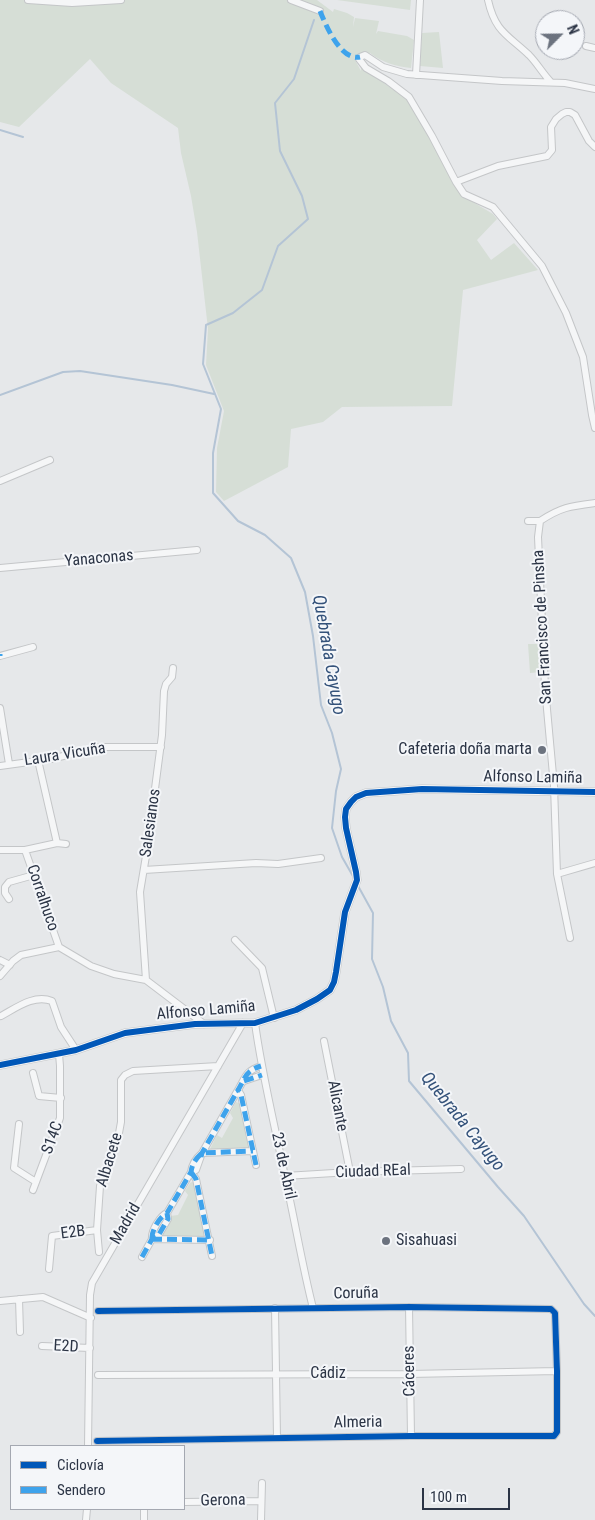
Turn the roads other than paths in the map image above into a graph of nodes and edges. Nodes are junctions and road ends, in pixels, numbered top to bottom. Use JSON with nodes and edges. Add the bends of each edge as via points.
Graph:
{"nodes":[{"id":1,"x":28,"y":0,"type":"edge"},
{"id":2,"x":121,"y":0,"type":"edge"},
{"id":3,"x":291,"y":0,"type":"edge"},
{"id":4,"x":420,"y":0,"type":"edge"},
{"id":5,"x":488,"y":0,"type":"edge"},
{"id":6,"x":320,"y":11,"type":"dead end"},
{"id":7,"x":586,"y":46,"type":"dead end"},
{"id":8,"x":595,"y":48,"type":"edge"},
{"id":9,"x":416,"y":75,"type":"junction"},
{"id":10,"x":550,"y":82,"type":"junction"},
{"id":11,"x":595,"y":89,"type":"edge"},
{"id":12,"x":595,"y":147,"type":"edge"},
{"id":13,"x":456,"y":182,"type":"junction"},
{"id":14,"x":595,"y":428,"type":"edge"},
{"id":15,"x":50,"y":460,"type":"dead end"},
{"id":16,"x":0,"y":481,"type":"edge"},
{"id":17,"x":595,"y":503,"type":"edge"},
{"id":18,"x":528,"y":521,"type":"dead end"},
{"id":19,"x":540,"y":521,"type":"junction"},
{"id":20,"x":197,"y":550,"type":"dead end"},
{"id":21,"x":0,"y":568,"type":"edge"},
{"id":22,"x":33,"y":646,"type":"dead end"},
{"id":23,"x":0,"y":655,"type":"edge"},
{"id":24,"x":173,"y":668,"type":"dead end"},
{"id":25,"x":0,"y":708,"type":"edge"},
{"id":26,"x":161,"y":746,"type":"junction"},
{"id":27,"x":38,"y":760,"type":"junction"},
{"id":28,"x":10,"y":764,"type":"junction"},
{"id":29,"x":0,"y":766,"type":"edge"},
{"id":30,"x":554,"y":792,"type":"junction"},
{"id":31,"x":595,"y":792,"type":"edge"},
{"id":32,"x":57,"y":843,"type":"junction"},
{"id":33,"x":66,"y":844,"type":"dead end"},
{"id":34,"x":0,"y":850,"type":"edge"},
{"id":35,"x":25,"y":850,"type":"junction"},
{"id":36,"x":321,"y":858,"type":"dead end"},
{"id":37,"x":595,"y":863,"type":"edge"},
{"id":38,"x":144,"y":870,"type":"junction"},
{"id":39,"x":557,"y":874,"type":"junction"},
{"id":40,"x":34,"y":875,"type":"junction"},
{"id":41,"x":8,"y":899,"type":"dead end"},
{"id":42,"x":570,"y":938,"type":"dead end"},
{"id":43,"x":235,"y":940,"type":"dead end"},
{"id":44,"x":59,"y":947,"type":"junction"},
{"id":45,"x":0,"y":960,"type":"edge"},
{"id":46,"x":10,"y":965,"type":"junction"},
{"id":47,"x":0,"y":976,"type":"edge"},
{"id":48,"x":146,"y":980,"type":"junction"},
{"id":49,"x":1,"y":1016,"type":"edge"},
{"id":50,"x":274,"y":1018,"type":"junction"},
{"id":51,"x":255,"y":1023,"type":"junction"},
{"id":52,"x":204,"y":1024,"type":"junction"},
{"id":53,"x":243,"y":1024,"type":"junction"},
{"id":54,"x":324,"y":1041,"type":"dead end"},
{"id":55,"x":76,"y":1050,"type":"junction"},
{"id":56,"x":59,"y":1054,"type":"junction"},
{"id":57,"x":0,"y":1065,"type":"edge"},
{"id":58,"x":218,"y":1066,"type":"junction"},
{"id":59,"x":261,"y":1066,"type":"junction"},
{"id":60,"x":34,"y":1073,"type":"dead end"},
{"id":61,"x":262,"y":1075,"type":"junction"},
{"id":62,"x":244,"y":1081,"type":"junction"},
{"id":63,"x":238,"y":1090,"type":"junction"},
{"id":64,"x":61,"y":1098,"type":"junction"},
{"id":65,"x":19,"y":1124,"type":"dead end"},
{"id":66,"x":253,"y":1151,"type":"junction"},
{"id":67,"x":202,"y":1153,"type":"junction"},
{"id":68,"x":256,"y":1164,"type":"dead end"},
{"id":69,"x":461,"y":1169,"type":"dead end"},
{"id":70,"x":191,"y":1172,"type":"junction"},
{"id":71,"x":350,"y":1172,"type":"junction"},
{"id":72,"x":285,"y":1176,"type":"junction"},
{"id":73,"x":36,"y":1182,"type":"junction"},
{"id":74,"x":33,"y":1190,"type":"dead end"},
{"id":75,"x":97,"y":1230,"type":"junction"},
{"id":76,"x":152,"y":1239,"type":"junction"},
{"id":77,"x":210,"y":1240,"type":"junction"},
{"id":78,"x":99,"y":1252,"type":"dead end"},
{"id":79,"x":212,"y":1256,"type":"dead end"},
{"id":80,"x":142,"y":1258,"type":"dead end"},
{"id":81,"x":49,"y":1269,"type":"dead end"},
{"id":82,"x":19,"y":1299,"type":"junction"},
{"id":83,"x":0,"y":1301,"type":"edge"},
{"id":84,"x":409,"y":1307,"type":"junction"},
{"id":85,"x":275,"y":1308,"type":"junction"},
{"id":86,"x":314,"y":1308,"type":"junction"},
{"id":87,"x":98,"y":1311,"type":"dead end"},
{"id":88,"x":90,"y":1318,"type":"junction"},
{"id":89,"x":20,"y":1332,"type":"dead end"},
{"id":90,"x":42,"y":1346,"type":"dead end"},
{"id":91,"x":90,"y":1348,"type":"junction"},
{"id":92,"x":557,"y":1371,"type":"junction"},
{"id":93,"x":276,"y":1374,"type":"junction"},
{"id":94,"x":410,"y":1374,"type":"junction"},
{"id":95,"x":98,"y":1375,"type":"dead end"},
{"id":96,"x":411,"y":1436,"type":"junction"},
{"id":97,"x":277,"y":1438,"type":"junction"},
{"id":98,"x":97,"y":1441,"type":"dead end"},
{"id":99,"x":88,"y":1445,"type":"edge"},
{"id":100,"x":262,"y":1483,"type":"dead end"},
{"id":101,"x":261,"y":1501,"type":"junction"},
{"id":102,"x":185,"y":1502,"type":"edge"},
{"id":103,"x":261,"y":1520,"type":"edge"}],
"edges":[{"from":1,"to":2,"type":"street","via":[[72,3]]},
{"from":3,"to":6,"type":"street"},
{"from":4,"to":9,"type":"street"},
{"from":5,"to":10,"type":"street","via":[[494,21],[503,33],[530,56]]},
{"from":7,"to":8,"type":"street"},
{"from":9,"to":10,"type":"street","via":[[502,82]]},
{"from":9,"to":13,"type":"street","via":[[383,67],[365,55],[360,57],[366,68],[409,97]]},
{"from":10,"to":11,"type":"street"},
{"from":12,"to":13,"type":"street","via":[[575,115],[566,112],[551,127],[552,150],[547,156],[498,166]]},
{"from":13,"to":14,"type":"street","via":[[464,194],[493,207],[542,266],[566,313],[583,357]]},
{"from":15,"to":16,"type":"street"},
{"from":17,"to":19,"type":"street","via":[[571,506]]},
{"from":18,"to":19,"type":"street"},
{"from":19,"to":30,"type":"street","name":"San Francisco de Pinsha","via":[[545,687]]},
{"from":20,"to":21,"type":"street","name":"Yanaconas"},
{"from":22,"to":23,"type":"street"},
{"from":24,"to":26,"type":"street","name":"Salesianos","via":[[164,691]]},
{"from":25,"to":28,"type":"street"},
{"from":26,"to":27,"type":"street","name":"Laura Vicuña","via":[[100,748]]},
{"from":26,"to":38,"type":"street","name":"Salesianos"},
{"from":27,"to":28,"type":"street","name":"Laura Vicuña"},
{"from":27,"to":32,"type":"street"},
{"from":28,"to":29,"type":"street","name":"Laura Vicuña"},
{"from":30,"to":31,"type":"street","name":"Alfonso Lamiña"},
{"from":30,"to":39,"type":"street","name":"San Francisco de Pinsha"},
{"from":30,"to":50,"type":"street","name":"Alfonso Lamiña","via":[[422,789],[366,793],[356,797],[346,809],[345,817],[356,883],[344,912],[334,982],[330,990],[317,999]]},
{"from":32,"to":33,"type":"street"},
{"from":32,"to":35,"type":"street"},
{"from":34,"to":35,"type":"street"},
{"from":35,"to":40,"type":"street","name":"Corralhuco"},
{"from":36,"to":38,"type":"street","via":[[278,864]]},
{"from":37,"to":39,"type":"street"},
{"from":38,"to":48,"type":"street","name":"Salesianos","via":[[140,892]]},
{"from":39,"to":42,"type":"street","name":"San Francisco de Pinsha"},
{"from":40,"to":41,"type":"street","via":[[9,882],[5,887]]},
{"from":40,"to":44,"type":"street","name":"Corralhuco"},
{"from":43,"to":50,"type":"street","via":[[262,968]]},
{"from":44,"to":46,"type":"street","via":[[21,955]]},
{"from":44,"to":48,"type":"street","via":[[90,966]]},
{"from":45,"to":46,"type":"street"},
{"from":46,"to":47,"type":"street"},
{"from":48,"to":52,"type":"street"},
{"from":49,"to":55,"type":"street","via":[[31,1000],[49,999]]},
{"from":50,"to":51,"type":"street","name":"Alfonso Lamiña"},
{"from":51,"to":53,"type":"street","name":"Alfonso Lamiña"},
{"from":51,"to":59,"type":"street","name":"23 de Abril"},
{"from":52,"to":53,"type":"street","name":"Alfonso Lamiña"},
{"from":52,"to":55,"type":"street","name":"Alfonso Lamiña","via":[[125,1033]]},
{"from":53,"to":58,"type":"street","name":"Madrid"},
{"from":54,"to":71,"type":"street","name":"Alicante"},
{"from":55,"to":56,"type":"street","name":"Alfonso Lamiña"},
{"from":56,"to":57,"type":"street","name":"Alfonso Lamiña"},
{"from":56,"to":64,"type":"street","name":"S14C"},
{"from":58,"to":75,"type":"street","name":"Albacete","via":[[134,1071],[124,1075],[121,1080],[121,1122],[100,1186]]},
{"from":58,"to":88,"type":"street","name":"Madrid","via":[[95,1278],[91,1288]]},
{"from":59,"to":61,"type":"street","name":"23 de Abril"},
{"from":59,"to":62,"type":"street","via":[[248,1072]]},
{"from":60,"to":64,"type":"street","via":[[38,1096]]},
{"from":61,"to":62,"type":"street"},
{"from":61,"to":72,"type":"street","name":"23 de Abril"},
{"from":62,"to":63,"type":"street"},
{"from":63,"to":66,"type":"street"},
{"from":63,"to":67,"type":"street"},
{"from":64,"to":73,"type":"street","name":"S14C","via":[[60,1118]]},
{"from":65,"to":73,"type":"street","via":[[14,1168]]},
{"from":66,"to":67,"type":"street"},
{"from":66,"to":68,"type":"street"},
{"from":67,"to":70,"type":"street","via":[[196,1170]]},
{"from":69,"to":71,"type":"street","name":"Ciudad REal"},
{"from":70,"to":76,"type":"street","via":[[167,1213],[168,1219],[163,1228]]},
{"from":70,"to":77,"type":"street","via":[[196,1180]]},
{"from":71,"to":72,"type":"street","name":"Ciudad REal"},
{"from":72,"to":86,"type":"street","name":"23 de Abril"},
{"from":73,"to":74,"type":"street","name":"S14C"},
{"from":75,"to":78,"type":"street","name":"Albacete"},
{"from":75,"to":81,"type":"street","name":"E2B","via":[[52,1236]]},
{"from":76,"to":77,"type":"street"},
{"from":76,"to":80,"type":"street"},
{"from":77,"to":79,"type":"street"},
{"from":82,"to":83,"type":"street"},
{"from":82,"to":88,"type":"street","via":[[44,1297]]},
{"from":82,"to":89,"type":"street"},
{"from":84,"to":86,"type":"street","name":"Coruña"},
{"from":84,"to":92,"type":"street","name":"Coruña","via":[[551,1309],[555,1313]]},
{"from":84,"to":94,"type":"street","name":"Cáceres"},
{"from":85,"to":86,"type":"street","name":"Coruña"},
{"from":85,"to":87,"type":"street","name":"Coruña"},
{"from":85,"to":93,"type":"street"},
{"from":88,"to":91,"type":"street","name":"Madrid"},
{"from":90,"to":91,"type":"street","name":"E2D"},
{"from":91,"to":99,"type":"street","name":"Madrid"},
{"from":92,"to":94,"type":"street","name":"Cádiz"},
{"from":92,"to":96,"type":"street","name":"Almeria","via":[[557,1432],[554,1436]]},
{"from":93,"to":94,"type":"street","name":"Cádiz"},
{"from":93,"to":95,"type":"street","name":"Cádiz"},
{"from":93,"to":97,"type":"street"},
{"from":94,"to":96,"type":"street","name":"Cáceres"},
{"from":96,"to":97,"type":"street","name":"Almeria"},
{"from":97,"to":98,"type":"street","name":"Almeria"},
{"from":100,"to":101,"type":"street"},
{"from":101,"to":102,"type":"street","name":"Gerona"},
{"from":101,"to":103,"type":"street"}]}
